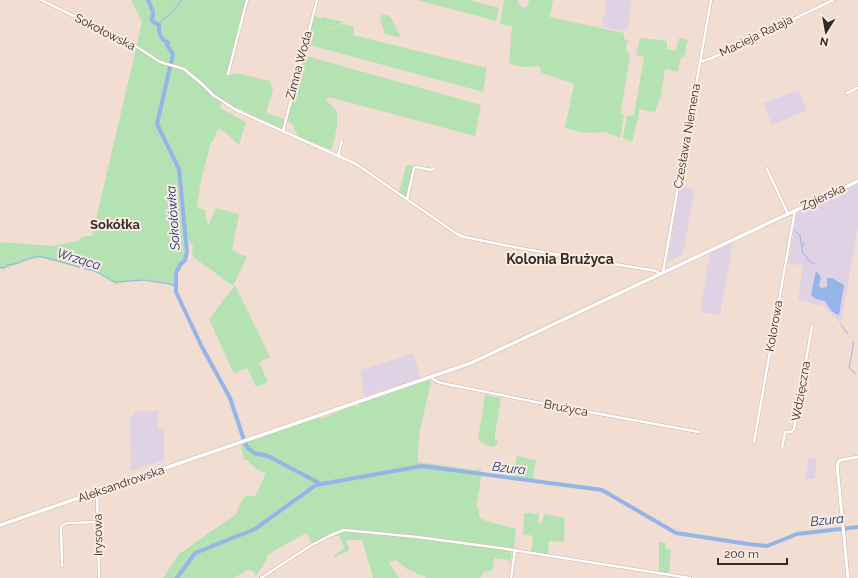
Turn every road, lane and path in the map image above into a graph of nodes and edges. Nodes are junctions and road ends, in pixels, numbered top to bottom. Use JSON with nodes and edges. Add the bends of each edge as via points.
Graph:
{"nodes":[{"id":1,"x":41,"y":0,"type":"edge"},
{"id":2,"x":247,"y":0,"type":"edge"},
{"id":3,"x":317,"y":0,"type":"edge"},
{"id":4,"x":711,"y":0,"type":"edge"},
{"id":5,"x":834,"y":0,"type":"edge"},
{"id":6,"x":700,"y":62,"type":"junction"},
{"id":7,"x":228,"y":74,"type":"dead end"},
{"id":8,"x":858,"y":88,"type":"edge"},
{"id":9,"x":847,"y":93,"type":"dead end"},
{"id":10,"x":283,"y":131,"type":"junction"},
{"id":11,"x":342,"y":141,"type":"dead end"},
{"id":12,"x":338,"y":156,"type":"junction"},
{"id":13,"x":434,"y":168,"type":"dead end"},
{"id":14,"x":767,"y":169,"type":"dead end"},
{"id":15,"x":858,"y":181,"type":"edge"},
{"id":16,"x":407,"y":199,"type":"junction"},
{"id":17,"x":795,"y":210,"type":"junction"},
{"id":18,"x":788,"y":214,"type":"junction"},
{"id":19,"x":662,"y":273,"type":"junction"},
{"id":20,"x":812,"y":326,"type":"dead end"},
{"id":21,"x":433,"y":378,"type":"junction"},
{"id":22,"x":699,"y":432,"type":"dead end"},
{"id":23,"x":754,"y":442,"type":"dead end"},
{"id":24,"x":782,"y":448,"type":"dead end"},
{"id":25,"x":858,"y":457,"type":"edge"},
{"id":26,"x":97,"y":492,"type":"junction"},
{"id":27,"x":98,"y":522,"type":"junction"},
{"id":28,"x":0,"y":525,"type":"edge"},
{"id":29,"x":514,"y":550,"type":"junction"},
{"id":30,"x":62,"y":566,"type":"dead end"},
{"id":31,"x":99,"y":578,"type":"edge"},
{"id":32,"x":261,"y":578,"type":"edge"},
{"id":33,"x":511,"y":578,"type":"edge"},
{"id":34,"x":690,"y":578,"type":"edge"},
{"id":35,"x":848,"y":578,"type":"edge"}],
"edges":[{"from":1,"to":10,"type":"street","name":"Sokołowska","via":[[158,60],[186,70],[213,95],[236,110]]},
{"from":2,"to":7,"type":"street"},
{"from":3,"to":10,"type":"street","name":"Zimna Woda"},
{"from":4,"to":6,"type":"street","name":"Czesława Niemena"},
{"from":5,"to":6,"type":"street","name":"Macieja Rataja"},
{"from":6,"to":19,"type":"street","name":"Czesława Niemena"},
{"from":8,"to":9,"type":"street"},
{"from":10,"to":12,"type":"street"},
{"from":11,"to":12,"type":"street"},
{"from":12,"to":16,"type":"street","via":[[361,166]]},
{"from":13,"to":16,"type":"street","via":[[414,168]]},
{"from":14,"to":18,"type":"street"},
{"from":15,"to":17,"type":"main road","name":"Zgierska"},
{"from":16,"to":19,"type":"street","via":[[464,237]]},
{"from":17,"to":18,"type":"main road","name":"Zgierska"},
{"from":17,"to":23,"type":"street","name":"Kolorowa"},
{"from":18,"to":19,"type":"main road","name":"Zgierska"},
{"from":19,"to":21,"type":"main road","name":"Zgierska","via":[[471,363]]},
{"from":20,"to":24,"type":"street","name":"Wdzięczna","via":[[794,429],[785,432]]},
{"from":21,"to":22,"type":"street","name":"Brużyca","via":[[446,384],[549,405]]},
{"from":21,"to":26,"type":"main road","name":"Aleksandrowska"},
{"from":25,"to":35,"type":"street","via":[[839,461],[837,467]]},
{"from":26,"to":27,"type":"street","name":"Irysowa"},
{"from":26,"to":28,"type":"main road","name":"Aleksandrowska"},
{"from":27,"to":30,"type":"street","via":[[67,523],[61,526]]},
{"from":27,"to":31,"type":"street","name":"Irysowa"},
{"from":29,"to":32,"type":"street","via":[[344,530],[310,546]]},
{"from":29,"to":33,"type":"street"},
{"from":29,"to":34,"type":"street"}]}
